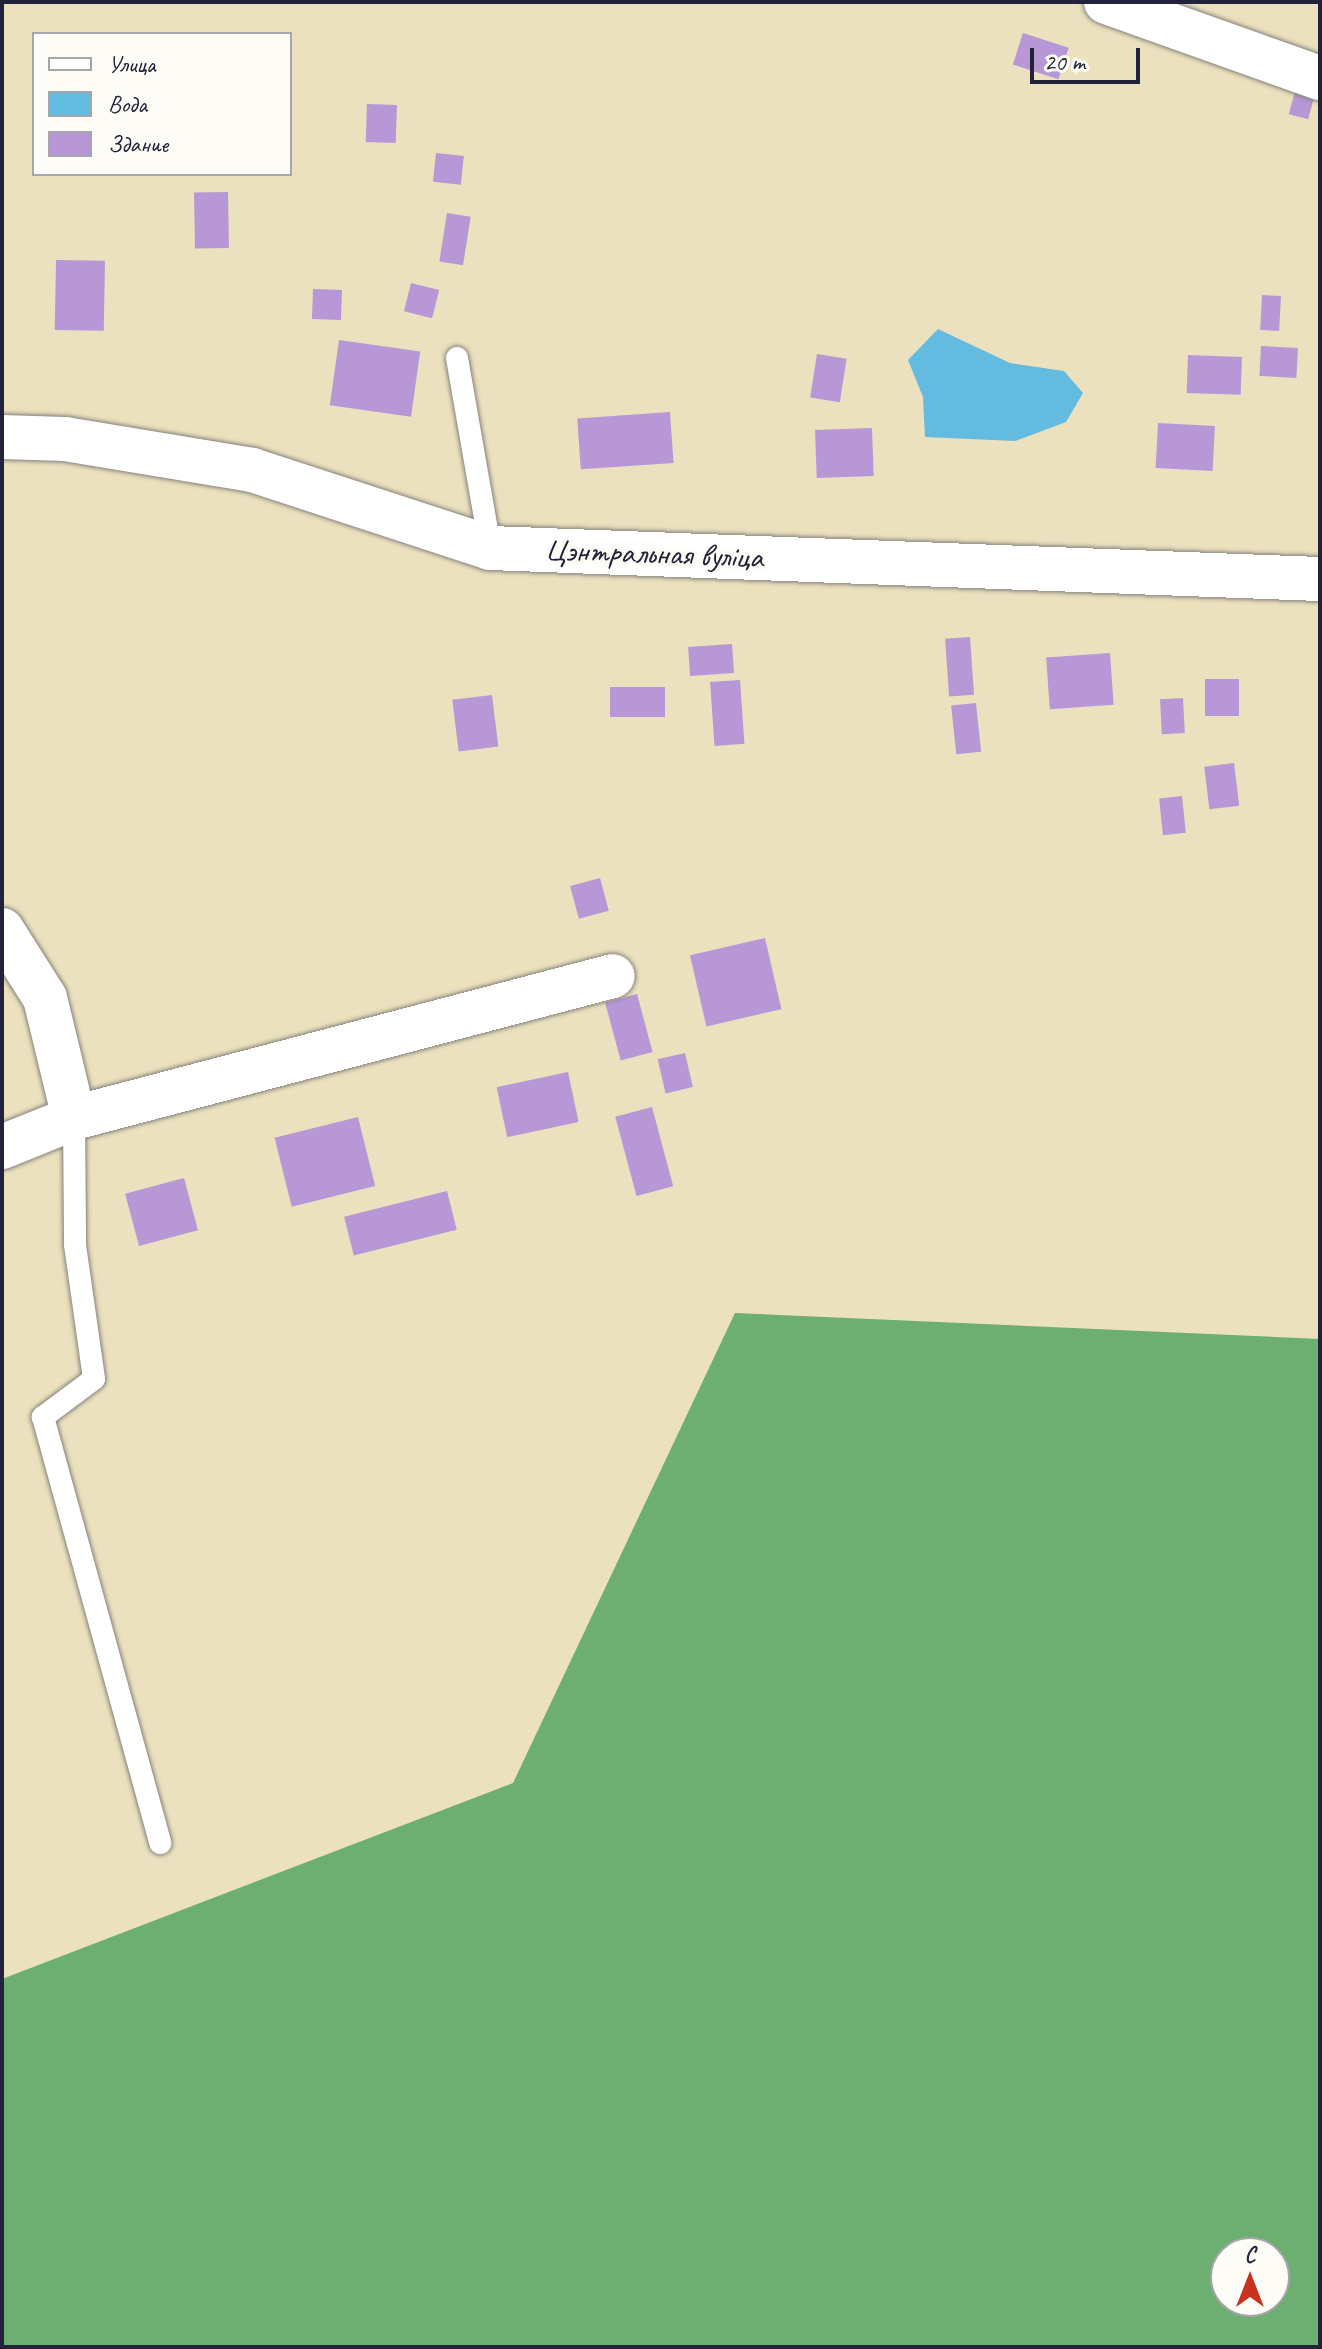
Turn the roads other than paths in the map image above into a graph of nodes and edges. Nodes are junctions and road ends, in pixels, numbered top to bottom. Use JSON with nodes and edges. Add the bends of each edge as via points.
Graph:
{"nodes":[{"id":1,"x":1106,"y":2,"type":"edge"},
{"id":2,"x":1320,"y":78,"type":"edge"},
{"id":3,"x":457,"y":358,"type":"dead end"},
{"id":4,"x":2,"y":437,"type":"edge"},
{"id":5,"x":490,"y":548,"type":"junction"},
{"id":6,"x":1320,"y":579,"type":"edge"},
{"id":7,"x":2,"y":930,"type":"edge"},
{"id":8,"x":613,"y":976,"type":"dead end"},
{"id":9,"x":74,"y":1118,"type":"junction"},
{"id":10,"x":2,"y":1147,"type":"edge"},
{"id":11,"x":160,"y":1843,"type":"dead end"}],
"edges":[{"from":1,"to":2,"type":"street"},
{"from":3,"to":5,"type":"lane"},
{"from":4,"to":5,"type":"street","name":"Цэнтральная вуліца","via":[[65,439],[252,470]]},
{"from":5,"to":6,"type":"street","name":"Цэнтральная вуліца"},
{"from":7,"to":9,"type":"street","via":[[45,998]]},
{"from":8,"to":9,"type":"street"},
{"from":9,"to":10,"type":"street"},
{"from":9,"to":11,"type":"lane","via":[[75,1245],[94,1379],[43,1417]]}]}
